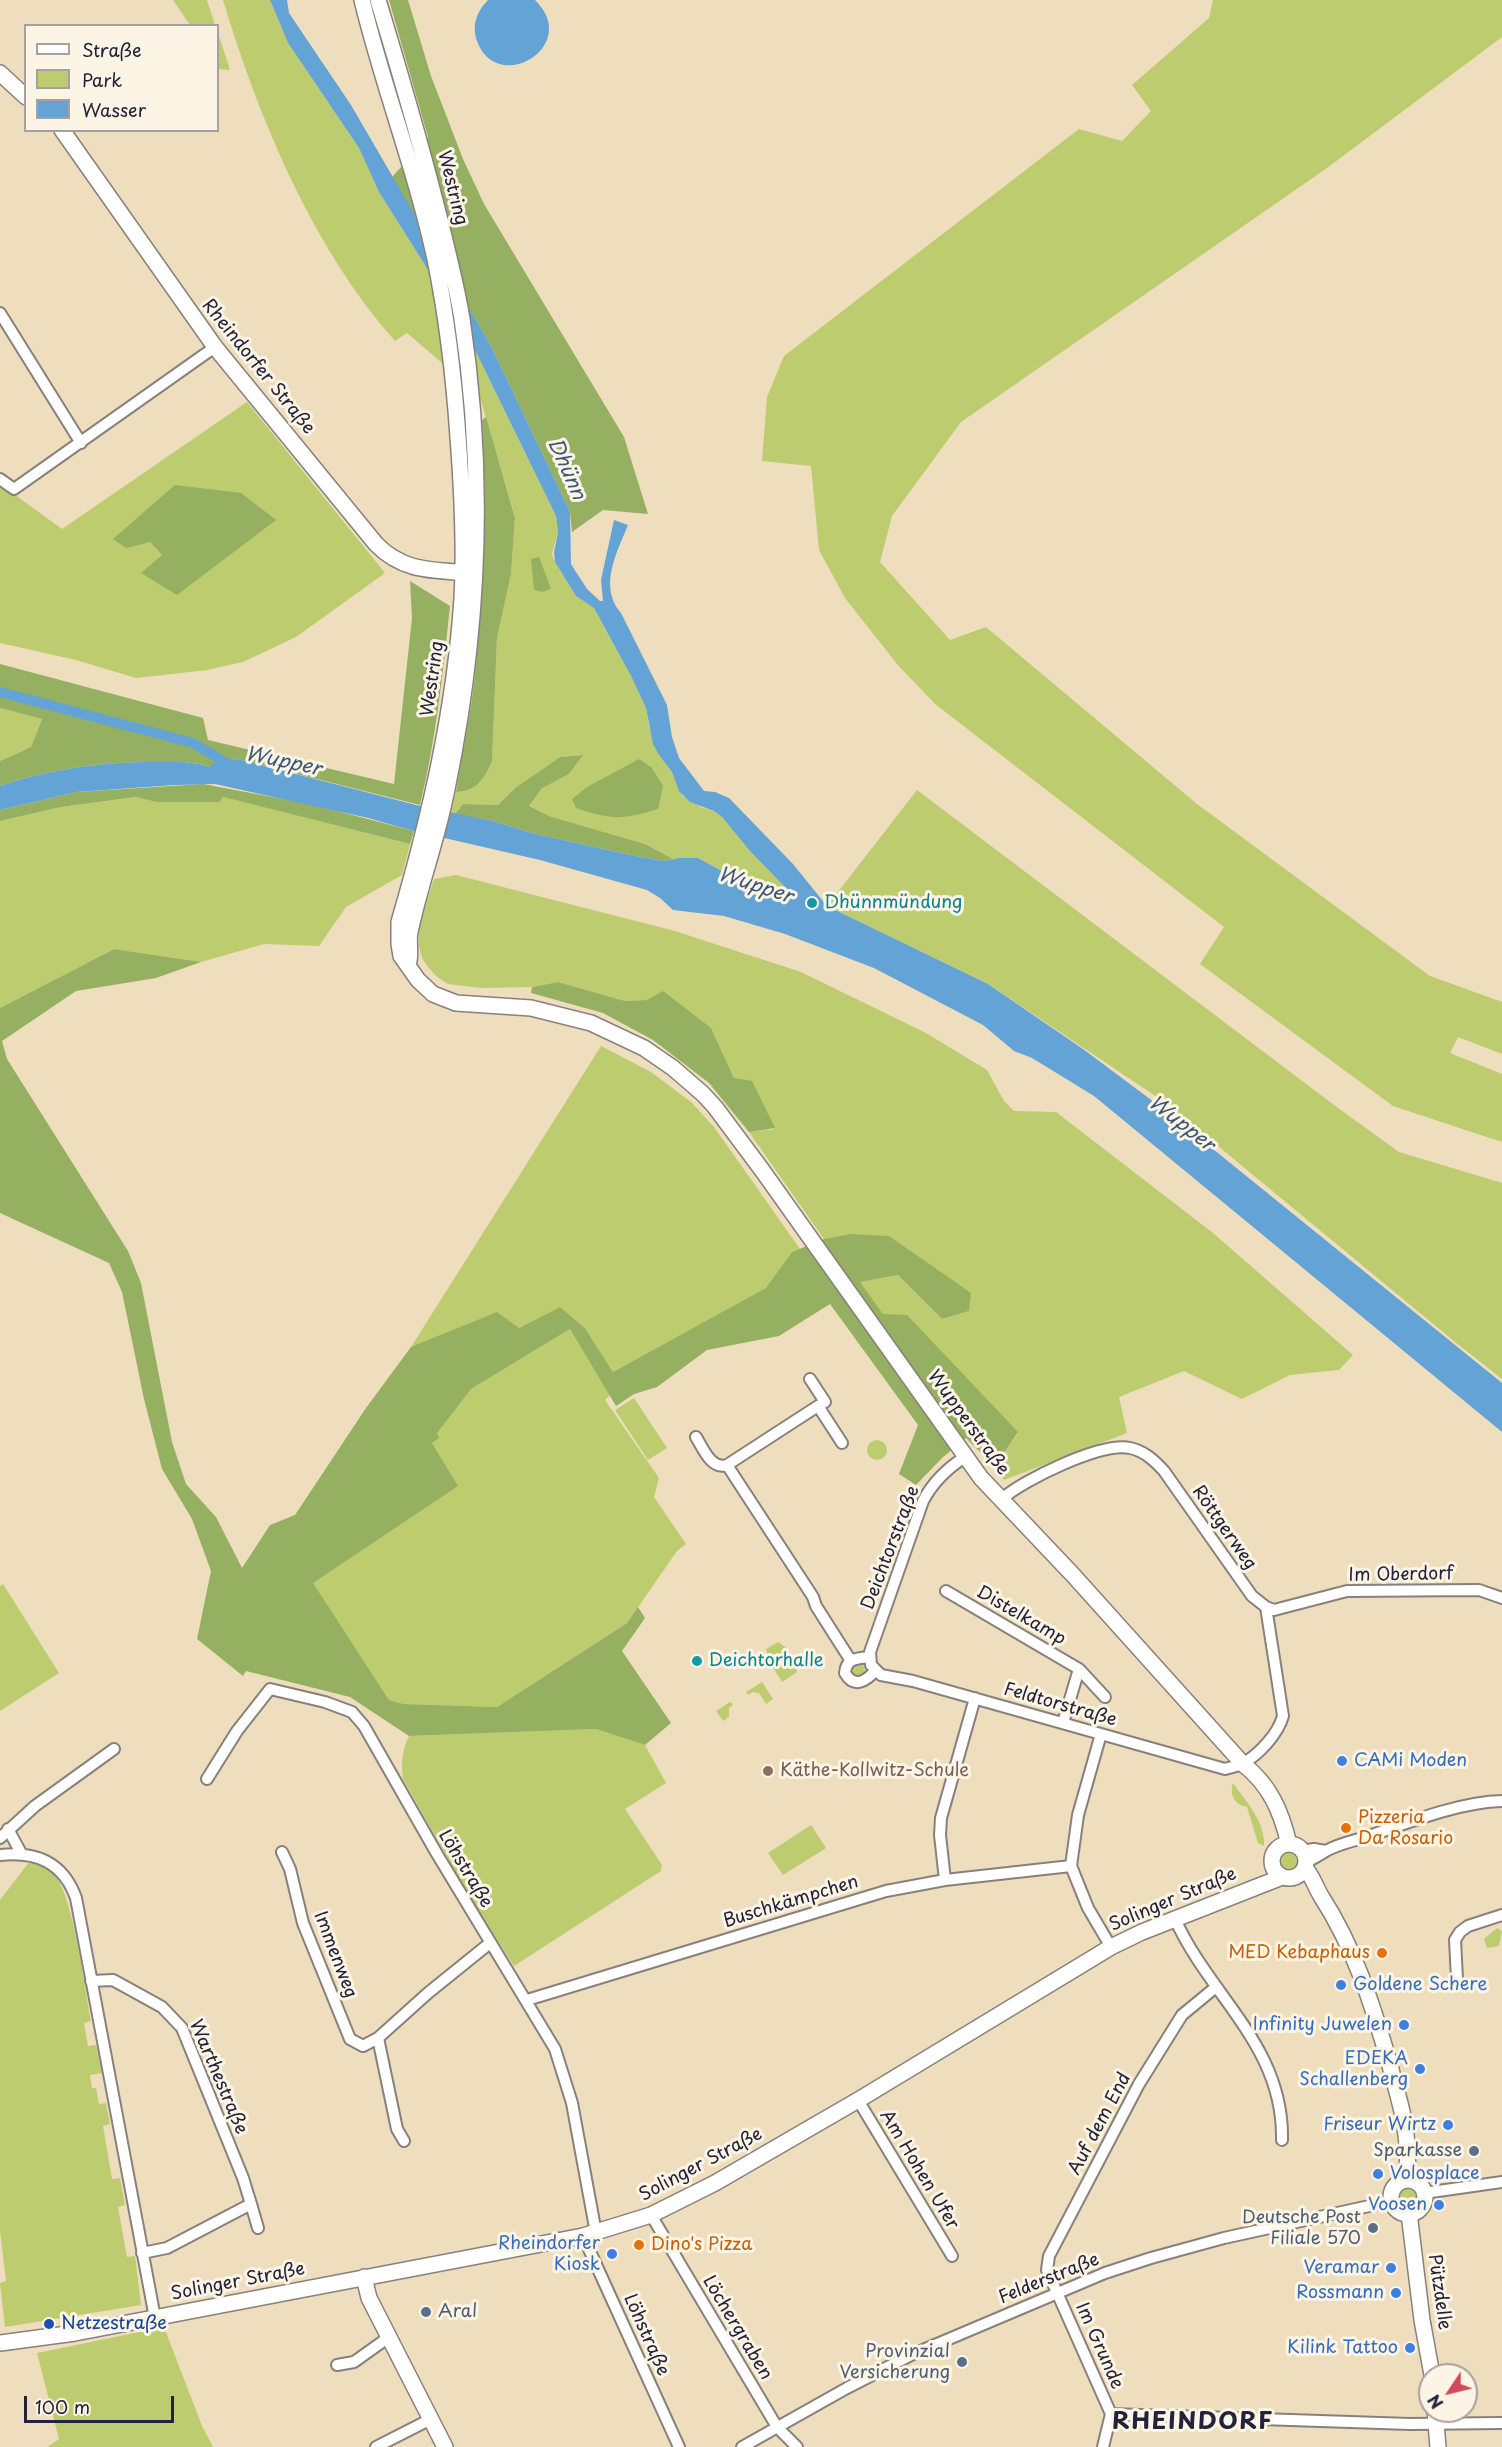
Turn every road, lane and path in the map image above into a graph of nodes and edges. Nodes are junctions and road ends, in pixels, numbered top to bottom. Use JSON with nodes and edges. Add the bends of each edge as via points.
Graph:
{"nodes":[{"id":1,"x":362,"y":0,"type":"edge"},
{"id":2,"x":378,"y":0,"type":"edge"},
{"id":3,"x":0,"y":73,"type":"edge"},
{"id":4,"x":24,"y":95,"type":"edge"},
{"id":5,"x":64,"y":132,"type":"edge"},
{"id":6,"x":0,"y":313,"type":"edge"},
{"id":7,"x":215,"y":347,"type":"junction"},
{"id":8,"x":81,"y":443,"type":"junction"},
{"id":9,"x":0,"y":479,"type":"edge"},
{"id":10,"x":469,"y":572,"type":"junction"},
{"id":11,"x":810,"y":1379,"type":"dead end"},
{"id":12,"x":818,"y":1406,"type":"junction"},
{"id":13,"x":696,"y":1437,"type":"dead end"},
{"id":14,"x":842,"y":1443,"type":"dead end"},
{"id":15,"x":965,"y":1457,"type":"junction"},
{"id":16,"x":727,"y":1465,"type":"junction"},
{"id":17,"x":1002,"y":1499,"type":"junction"},
{"id":18,"x":946,"y":1591,"type":"dead end"},
{"id":19,"x":1502,"y":1598,"type":"edge"},
{"id":20,"x":1266,"y":1607,"type":"junction"},
{"id":21,"x":851,"y":1661,"type":"junction"},
{"id":22,"x":872,"y":1664,"type":"junction"},
{"id":23,"x":1079,"y":1669,"type":"junction"},
{"id":24,"x":1106,"y":1697,"type":"dead end"},
{"id":25,"x":975,"y":1698,"type":"junction"},
{"id":26,"x":1063,"y":1723,"type":"junction"},
{"id":27,"x":1101,"y":1734,"type":"junction"},
{"id":28,"x":114,"y":1749,"type":"dead end"},
{"id":29,"x":1243,"y":1764,"type":"junction"},
{"id":30,"x":207,"y":1779,"type":"dead end"},
{"id":31,"x":1502,"y":1801,"type":"edge"},
{"id":32,"x":8,"y":1830,"type":"junction"},
{"id":33,"x":0,"y":1838,"type":"edge"},
{"id":34,"x":1283,"y":1846,"type":"junction"},
{"id":35,"x":282,"y":1852,"type":"dead end"},
{"id":36,"x":21,"y":1853,"type":"junction"},
{"id":37,"x":0,"y":1855,"type":"edge"},
{"id":38,"x":1071,"y":1866,"type":"junction"},
{"id":39,"x":1294,"y":1866,"type":"junction"},
{"id":40,"x":945,"y":1880,"type":"junction"},
{"id":41,"x":1502,"y":1915,"type":"edge"},
{"id":42,"x":1175,"y":1919,"type":"junction"},
{"id":43,"x":490,"y":1942,"type":"junction"},
{"id":44,"x":1111,"y":1947,"type":"junction"},
{"id":45,"x":91,"y":1982,"type":"junction"},
{"id":46,"x":1454,"y":1985,"type":"dead end"},
{"id":47,"x":1216,"y":1987,"type":"junction"},
{"id":48,"x":526,"y":2000,"type":"junction"},
{"id":49,"x":378,"y":2038,"type":"junction"},
{"id":50,"x":858,"y":2100,"type":"junction"},
{"id":51,"x":1282,"y":2140,"type":"dead end"},
{"id":52,"x":404,"y":2141,"type":"dead end"},
{"id":53,"x":1408,"y":2180,"type":"junction"},
{"id":54,"x":1502,"y":2182,"type":"edge"},
{"id":55,"x":1424,"y":2193,"type":"junction"},
{"id":56,"x":1392,"y":2201,"type":"junction"},
{"id":57,"x":251,"y":2204,"type":"junction"},
{"id":58,"x":1408,"y":2213,"type":"junction"},
{"id":59,"x":651,"y":2215,"type":"junction"},
{"id":60,"x":258,"y":2228,"type":"dead end"},
{"id":61,"x":590,"y":2235,"type":"junction"},
{"id":62,"x":142,"y":2253,"type":"junction"},
{"id":63,"x":952,"y":2256,"type":"dead end"},
{"id":64,"x":364,"y":2277,"type":"junction"},
{"id":65,"x":1058,"y":2293,"type":"junction"},
{"id":66,"x":155,"y":2318,"type":"junction"},
{"id":67,"x":389,"y":2337,"type":"junction"},
{"id":68,"x":0,"y":2343,"type":"edge"},
{"id":69,"x":1430,"y":2363,"type":"edge"},
{"id":70,"x":338,"y":2365,"type":"dead end"},
{"id":71,"x":1111,"y":2414,"type":"junction"},
{"id":72,"x":1418,"y":2417,"type":"edge"},
{"id":73,"x":431,"y":2419,"type":"junction"},
{"id":74,"x":1478,"y":2421,"type":"edge"},
{"id":75,"x":1436,"y":2423,"type":"edge"},
{"id":76,"x":1502,"y":2423,"type":"edge"},
{"id":77,"x":777,"y":2427,"type":"junction"},
{"id":78,"x":375,"y":2447,"type":"edge"},
{"id":79,"x":445,"y":2447,"type":"edge"},
{"id":80,"x":679,"y":2447,"type":"edge"},
{"id":81,"x":742,"y":2447,"type":"edge"},
{"id":82,"x":797,"y":2447,"type":"edge"},
{"id":83,"x":1103,"y":2447,"type":"edge"},
{"id":84,"x":1438,"y":2447,"type":"edge"}],
"edges":[{"from":1,"to":10,"type":"main road","name":"Westring","via":[[435,260],[455,391]]},
{"from":2,"to":10,"type":"main road","name":"Westring","via":[[422,145],[462,318],[477,483]]},
{"from":3,"to":4,"type":"main road"},
{"from":5,"to":7,"type":"main road","name":"Rheindorfer Straße"},
{"from":6,"to":8,"type":"street"},
{"from":7,"to":8,"type":"street"},
{"from":7,"to":10,"type":"main road","name":"Rheindorfer Straße","via":[[386,555],[406,565]]},
{"from":8,"to":9,"type":"street","via":[[14,489]]},
{"from":10,"to":15,"type":"main road","name":"Wupperstraße","via":[[466,684],[412,900],[408,964],[424,987],[444,999],[531,1008],[591,1023],[625,1038],[674,1068],[715,1107]]},
{"from":11,"to":12,"type":"street","via":[[825,1402]]},
{"from":12,"to":14,"type":"street"},
{"from":12,"to":16,"type":"street"},
{"from":13,"to":16,"type":"street","via":[[714,1464]]},
{"from":15,"to":17,"type":"main road","name":"Wupperstraße"},
{"from":15,"to":22,"type":"street","name":"Deichtorstraße","via":[[943,1473],[923,1501],[891,1588]]},
{"from":16,"to":21,"type":"street"},
{"from":17,"to":20,"type":"street","name":"Röttgerweg","via":[[1013,1489],[1088,1454],[1118,1446],[1131,1448],[1154,1460],[1164,1471],[1252,1596]]},
{"from":17,"to":29,"type":"main road","name":"Wupperstraße"},
{"from":18,"to":23,"type":"street","name":"Distelkamp"},
{"from":19,"to":20,"type":"street","name":"Im Oberdorf","via":[[1479,1590],[1347,1591],[1274,1610]]},
{"from":20,"to":29,"type":"street","via":[[1283,1716],[1280,1728]]},
{"from":21,"to":22,"type":"street"},
{"from":21,"to":22,"type":"street","via":[[845,1670],[852,1681],[863,1682]]},
{"from":22,"to":25,"type":"street","name":"Feldtorstraße","via":[[881,1674]]},
{"from":23,"to":24,"type":"street","name":"Distelkamp"},
{"from":23,"to":26,"type":"street"},
{"from":25,"to":26,"type":"street","name":"Feldtorstraße"},
{"from":25,"to":40,"type":"street","via":[[941,1818]]},
{"from":26,"to":27,"type":"street","name":"Feldtorstraße"},
{"from":27,"to":29,"type":"street","name":"Feldtorstraße","via":[[1226,1769]]},
{"from":27,"to":38,"type":"street","via":[[1078,1815]]},
{"from":28,"to":32,"type":"street"},
{"from":29,"to":34,"type":"main road","name":"Wupperstraße","via":[[1258,1776],[1278,1806]]},
{"from":30,"to":43,"type":"street","name":"Löhstraße","via":[[270,1689],[352,1712],[364,1726]]},
{"from":31,"to":39,"type":"street","via":[[1445,1812],[1326,1851]]},
{"from":32,"to":33,"type":"street"},
{"from":32,"to":36,"type":"street"},
{"from":34,"to":39,"type":"main road","via":[[1298,1846]]},
{"from":34,"to":39,"type":"main road","via":[[1272,1855]]},
{"from":35,"to":49,"type":"street","name":"Immenweg","via":[[303,1923],[350,2039],[363,2046]]},
{"from":36,"to":37,"type":"street"},
{"from":36,"to":45,"type":"street","via":[[56,1867],[72,1888]]},
{"from":38,"to":40,"type":"street","name":"Buschkämpchen"},
{"from":38,"to":44,"type":"street","via":[[1088,1908]]},
{"from":39,"to":42,"type":"main road","name":"Solinger Straße","via":[[1232,1898]]},
{"from":39,"to":53,"type":"main road","via":[[1312,1876],[1348,1943],[1373,2007],[1403,2123]]},
{"from":40,"to":48,"type":"street","name":"Buschkämpchen","via":[[886,1892]]},
{"from":41,"to":46,"type":"street","via":[[1460,1932],[1455,1940]]},
{"from":42,"to":44,"type":"main road","name":"Solinger Straße"},
{"from":42,"to":47,"type":"street","via":[[1187,1945]]},
{"from":43,"to":48,"type":"street","name":"Löhstraße"},
{"from":43,"to":49,"type":"street"},
{"from":44,"to":50,"type":"main road","name":"Solinger Straße"},
{"from":45,"to":57,"type":"street","name":"Warthestraße","via":[[113,1980],[162,2007],[182,2028]]},
{"from":45,"to":62,"type":"street"},
{"from":47,"to":51,"type":"street","via":[[1251,2034],[1271,2074],[1282,2117]]},
{"from":47,"to":65,"type":"street","name":"Auf dem End","via":[[1182,2015],[1138,2085],[1049,2256],[1047,2270]]},
{"from":48,"to":61,"type":"street","name":"Löhstraße","via":[[555,2049],[572,2103]]},
{"from":49,"to":52,"type":"street","via":[[397,2129]]},
{"from":50,"to":59,"type":"main road","name":"Solinger Straße","via":[[715,2183]]},
{"from":50,"to":63,"type":"street","name":"Am Hohen Ufer"},
{"from":53,"to":55,"type":"main road","via":[[1420,2184]]},
{"from":53,"to":56,"type":"main road","via":[[1395,2187]]},
{"from":54,"to":55,"type":"street"},
{"from":55,"to":58,"type":"main road","via":[[1420,2208]]},
{"from":56,"to":58,"type":"main road","via":[[1398,2210]]},
{"from":56,"to":65,"type":"street","name":"Felderstraße","via":[[1151,2258]]},
{"from":57,"to":60,"type":"street","name":"Warthestraße"},
{"from":57,"to":62,"type":"street","via":[[167,2248]]},
{"from":58,"to":69,"type":"main road","name":"Pützdelle"},
{"from":59,"to":61,"type":"main road","name":"Solinger Straße"},
{"from":59,"to":77,"type":"street","name":"Löchergraben"},
{"from":61,"to":64,"type":"main road","name":"Solinger Straße"},
{"from":61,"to":80,"type":"street","name":"Löhstraße"},
{"from":62,"to":66,"type":"street"},
{"from":64,"to":66,"type":"main road","name":"Solinger Straße"},
{"from":64,"to":67,"type":"main road","via":[[369,2298]]},
{"from":65,"to":71,"type":"street","name":"Im Grunde"},
{"from":65,"to":77,"type":"street","name":"Felderstraße","via":[[911,2355]]},
{"from":66,"to":68,"type":"main road","name":"Solinger Straße","via":[[44,2339]]},
{"from":67,"to":70,"type":"street","via":[[354,2362]]},
{"from":67,"to":73,"type":"main road"},
{"from":71,"to":72,"type":"street"},
{"from":71,"to":83,"type":"street","name":"Im Grunde"},
{"from":73,"to":78,"type":"street"},
{"from":73,"to":79,"type":"main road"},
{"from":74,"to":76,"type":"street"},
{"from":75,"to":84,"type":"main road"},
{"from":77,"to":81,"type":"street","name":"Felderstraße"},
{"from":77,"to":82,"type":"street","name":"Löchergraben"}]}
